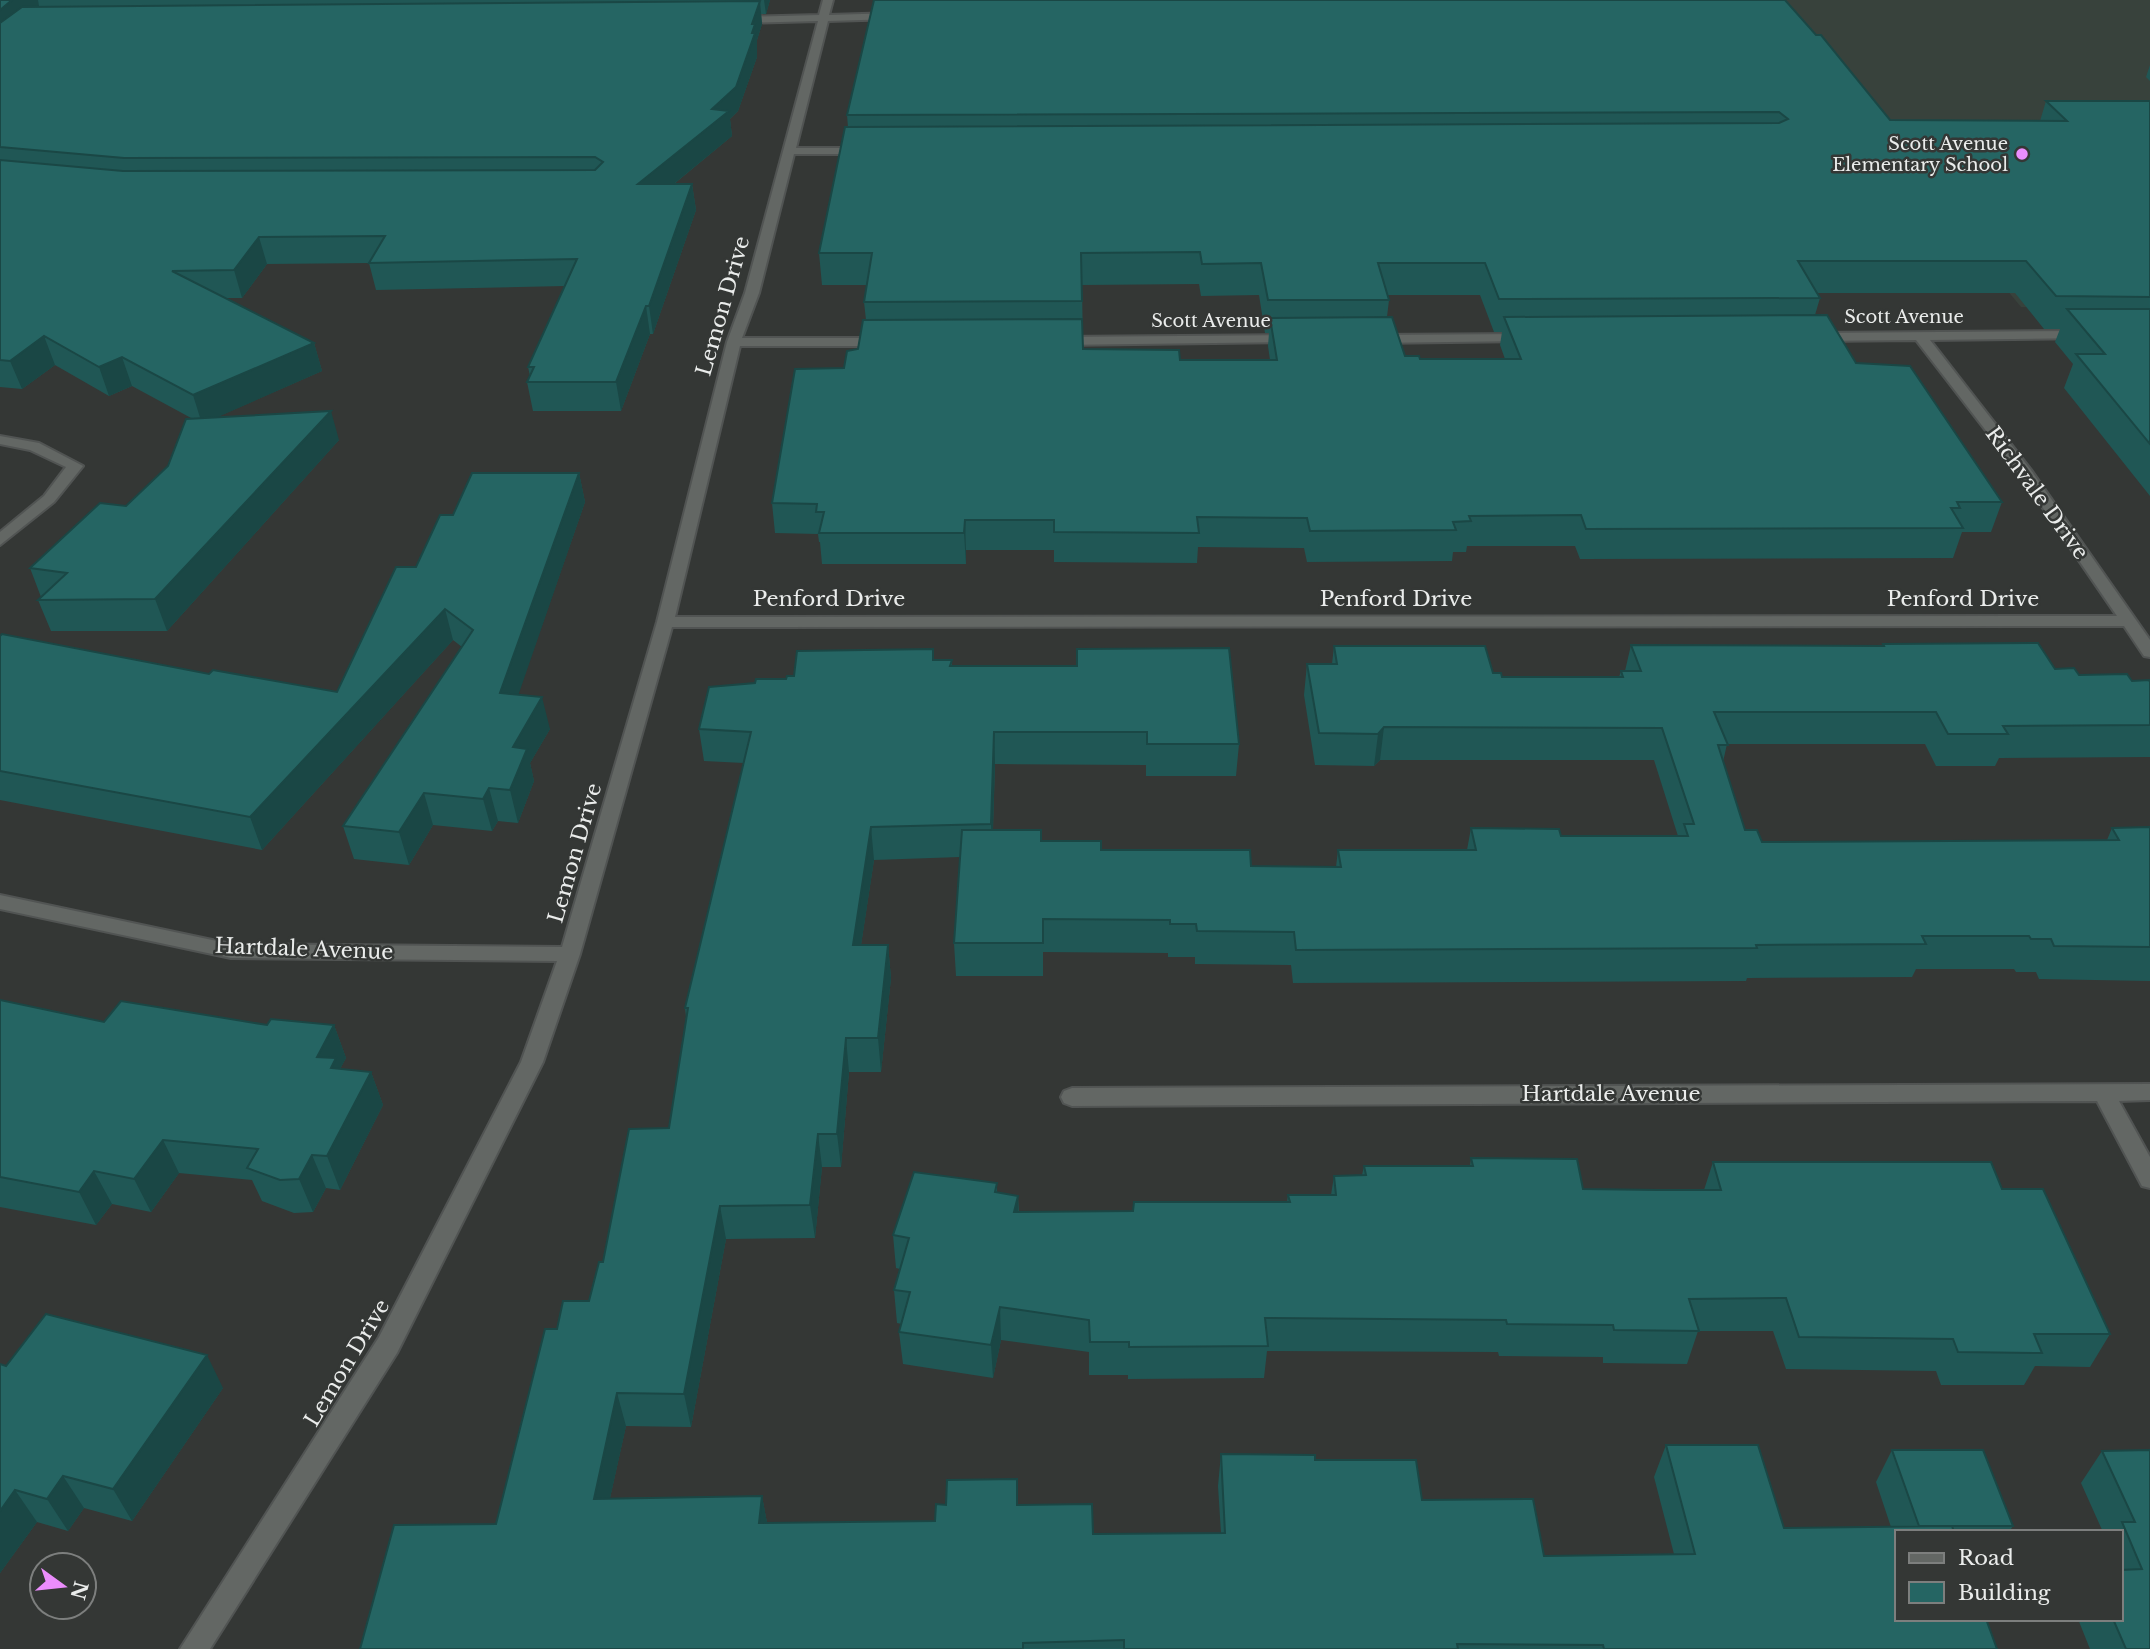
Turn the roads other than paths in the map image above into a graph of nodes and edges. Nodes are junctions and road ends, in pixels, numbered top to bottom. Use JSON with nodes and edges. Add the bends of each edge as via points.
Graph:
{"nodes":[{"id":1,"x":826,"y":9,"type":"edge"},
{"id":2,"x":909,"y":16,"type":"edge"},
{"id":3,"x":727,"y":20,"type":"edge"},
{"id":4,"x":787,"y":151,"type":"junction"},
{"id":5,"x":874,"y":151,"type":"edge"},
{"id":6,"x":2102,"y":335,"type":"edge"},
{"id":7,"x":1920,"y":336,"type":"junction"},
{"id":8,"x":1794,"y":337,"type":"edge"},
{"id":9,"x":1543,"y":338,"type":"edge"},
{"id":10,"x":1306,"y":339,"type":"edge"},
{"id":11,"x":1361,"y":339,"type":"edge"},
{"id":12,"x":900,"y":341,"type":"edge"},
{"id":13,"x":1040,"y":341,"type":"edge"},
{"id":14,"x":734,"y":342,"type":"junction"},
{"id":15,"x":0,"y":439,"type":"edge"},
{"id":16,"x":0,"y":540,"type":"edge"},
{"id":17,"x":2127,"y":621,"type":"junction"},
{"id":18,"x":665,"y":622,"type":"junction"},
{"id":19,"x":2150,"y":652,"type":"edge"},
{"id":20,"x":0,"y":902,"type":"edge"},
{"id":21,"x":570,"y":954,"type":"junction"},
{"id":22,"x":2103,"y":1092,"type":"junction"},
{"id":23,"x":2150,"y":1092,"type":"edge"},
{"id":24,"x":1072,"y":1097,"type":"dead end"},
{"id":25,"x":2150,"y":1179,"type":"edge"},
{"id":26,"x":194,"y":1649,"type":"edge"}],
"edges":[{"from":1,"to":2,"type":"street"},
{"from":1,"to":3,"type":"street"},
{"from":1,"to":4,"type":"street","name":"Lemon Drive"},
{"from":4,"to":5,"type":"street"},
{"from":4,"to":14,"type":"street","name":"Lemon Drive","via":[[752,293]]},
{"from":6,"to":7,"type":"street","name":"Scott Avenue"},
{"from":7,"to":8,"type":"street","name":"Scott Avenue"},
{"from":7,"to":17,"type":"street","name":"Richvale Drive","via":[[2025,473]]},
{"from":9,"to":11,"type":"street"},
{"from":10,"to":13,"type":"street","name":"Scott Avenue"},
{"from":12,"to":14,"type":"street"},
{"from":14,"to":18,"type":"street","name":"Lemon Drive"},
{"from":15,"to":16,"type":"street","via":[[34,446],[75,466],[49,499]]},
{"from":17,"to":18,"type":"street","name":"Penford Drive"},
{"from":17,"to":19,"type":"street","name":"Richvale Drive"},
{"from":18,"to":21,"type":"street","name":"Lemon Drive"},
{"from":20,"to":21,"type":"street","name":"Hartdale Avenue","via":[[231,951]]},
{"from":21,"to":26,"type":"street","name":"Lemon Drive","via":[[531,1062],[388,1345]]},
{"from":22,"to":23,"type":"street","name":"Hartdale Avenue"},
{"from":22,"to":24,"type":"street","name":"Hartdale Avenue"},
{"from":22,"to":25,"type":"street"}]}
